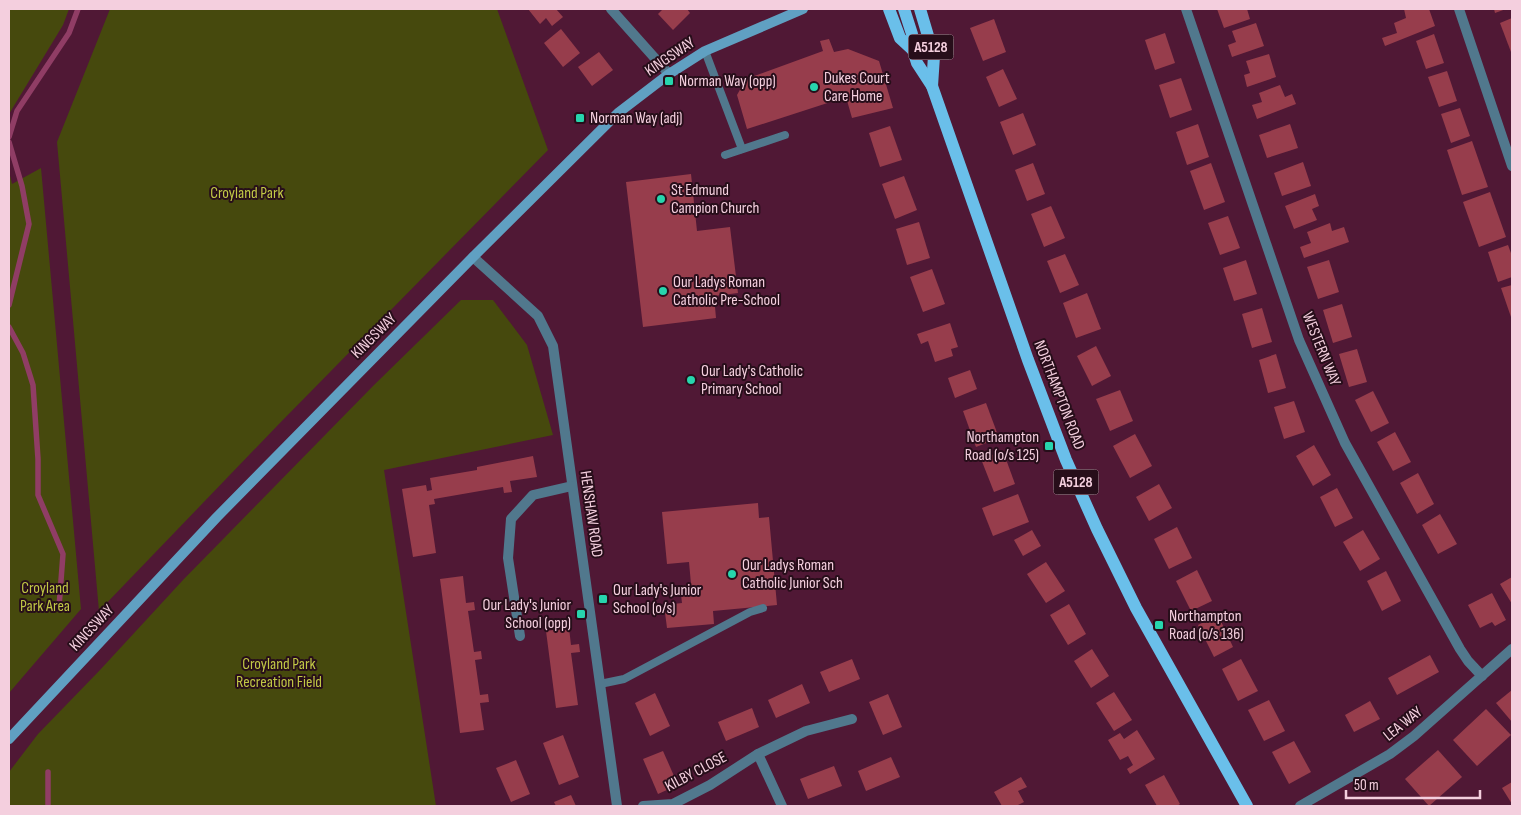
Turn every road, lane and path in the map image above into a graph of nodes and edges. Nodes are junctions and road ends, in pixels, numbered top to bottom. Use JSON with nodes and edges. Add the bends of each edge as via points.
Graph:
{"nodes":[{"id":1,"x":611,"y":9,"type":"edge"},
{"id":2,"x":803,"y":9,"type":"edge"},
{"id":3,"x":889,"y":9,"type":"edge"},
{"id":4,"x":904,"y":9,"type":"edge"},
{"id":5,"x":920,"y":9,"type":"edge"},
{"id":6,"x":1186,"y":9,"type":"edge"},
{"id":7,"x":1459,"y":9,"type":"edge"},
{"id":8,"x":913,"y":50,"type":"junction"},
{"id":9,"x":705,"y":51,"type":"junction"},
{"id":10,"x":669,"y":74,"type":"junction"},
{"id":11,"x":932,"y":86,"type":"junction"},
{"id":12,"x":785,"y":135,"type":"dead end"},
{"id":13,"x":742,"y":149,"type":"junction"},
{"id":14,"x":725,"y":155,"type":"dead end"},
{"id":15,"x":1512,"y":166,"type":"edge"},
{"id":16,"x":473,"y":257,"type":"junction"},
{"id":17,"x":572,"y":486,"type":"junction"},
{"id":18,"x":763,"y":608,"type":"dead end"},
{"id":19,"x":520,"y":636,"type":"dead end"},
{"id":20,"x":1512,"y":649,"type":"edge"},
{"id":21,"x":1482,"y":676,"type":"junction"},
{"id":22,"x":600,"y":684,"type":"junction"},
{"id":23,"x":852,"y":719,"type":"dead end"},
{"id":24,"x":9,"y":739,"type":"edge"},
{"id":25,"x":758,"y":754,"type":"junction"},
{"id":26,"x":617,"y":806,"type":"edge"},
{"id":27,"x":643,"y":806,"type":"edge"},
{"id":28,"x":782,"y":806,"type":"edge"},
{"id":29,"x":1247,"y":806,"type":"edge"},
{"id":30,"x":1300,"y":806,"type":"edge"}],
"edges":[{"from":1,"to":10,"type":"street"},
{"from":2,"to":9,"type":"street","name":"KINGSWAY"},
{"from":3,"to":8,"type":"main road","name":"NORTHAMPTON ROAD","number":"A5128","via":[[900,38]]},
{"from":4,"to":8,"type":"main road","name":"NORTHAMPTON ROAD","number":"A5128"},
{"from":5,"to":11,"type":"main road","name":"NORTHAMPTON ROAD","number":"A5128","via":[[934,56]]},
{"from":6,"to":21,"type":"street","name":"WESTERN WAY","via":[[1299,340],[1345,443],[1460,649]]},
{"from":7,"to":15,"type":"street"},
{"from":8,"to":11,"type":"main road","name":"NORTHAMPTON ROAD","number":"A5128","via":[[917,63]]},
{"from":9,"to":10,"type":"street","name":"KINGSWAY"},
{"from":9,"to":13,"type":"lane"},
{"from":10,"to":16,"type":"street","name":"KINGSWAY","via":[[618,113]]},
{"from":11,"to":29,"type":"main road","name":"NORTHAMPTON ROAD","number":"A5128","via":[[1028,360],[1070,469],[1136,608]]},
{"from":12,"to":13,"type":"lane"},
{"from":13,"to":14,"type":"lane"},
{"from":16,"to":17,"type":"street","name":"HENSHAW ROAD","via":[[538,316],[553,346]]},
{"from":16,"to":24,"type":"street","name":"KINGSWAY","via":[[209,526]]},
{"from":17,"to":19,"type":"street","via":[[533,495],[512,519],[508,558]]},
{"from":17,"to":22,"type":"street","name":"HENSHAW ROAD"},
{"from":18,"to":22,"type":"lane","via":[[624,680]]},
{"from":20,"to":21,"type":"street","name":"LEA WAY"},
{"from":21,"to":30,"type":"street","name":"LEA WAY","via":[[1390,754]]},
{"from":22,"to":26,"type":"street","name":"HENSHAW ROAD"},
{"from":23,"to":25,"type":"street","name":"KILBY CLOSE","via":[[806,731]]},
{"from":25,"to":27,"type":"street","name":"KILBY CLOSE","via":[[673,804]]},
{"from":25,"to":28,"type":"street"}]}
